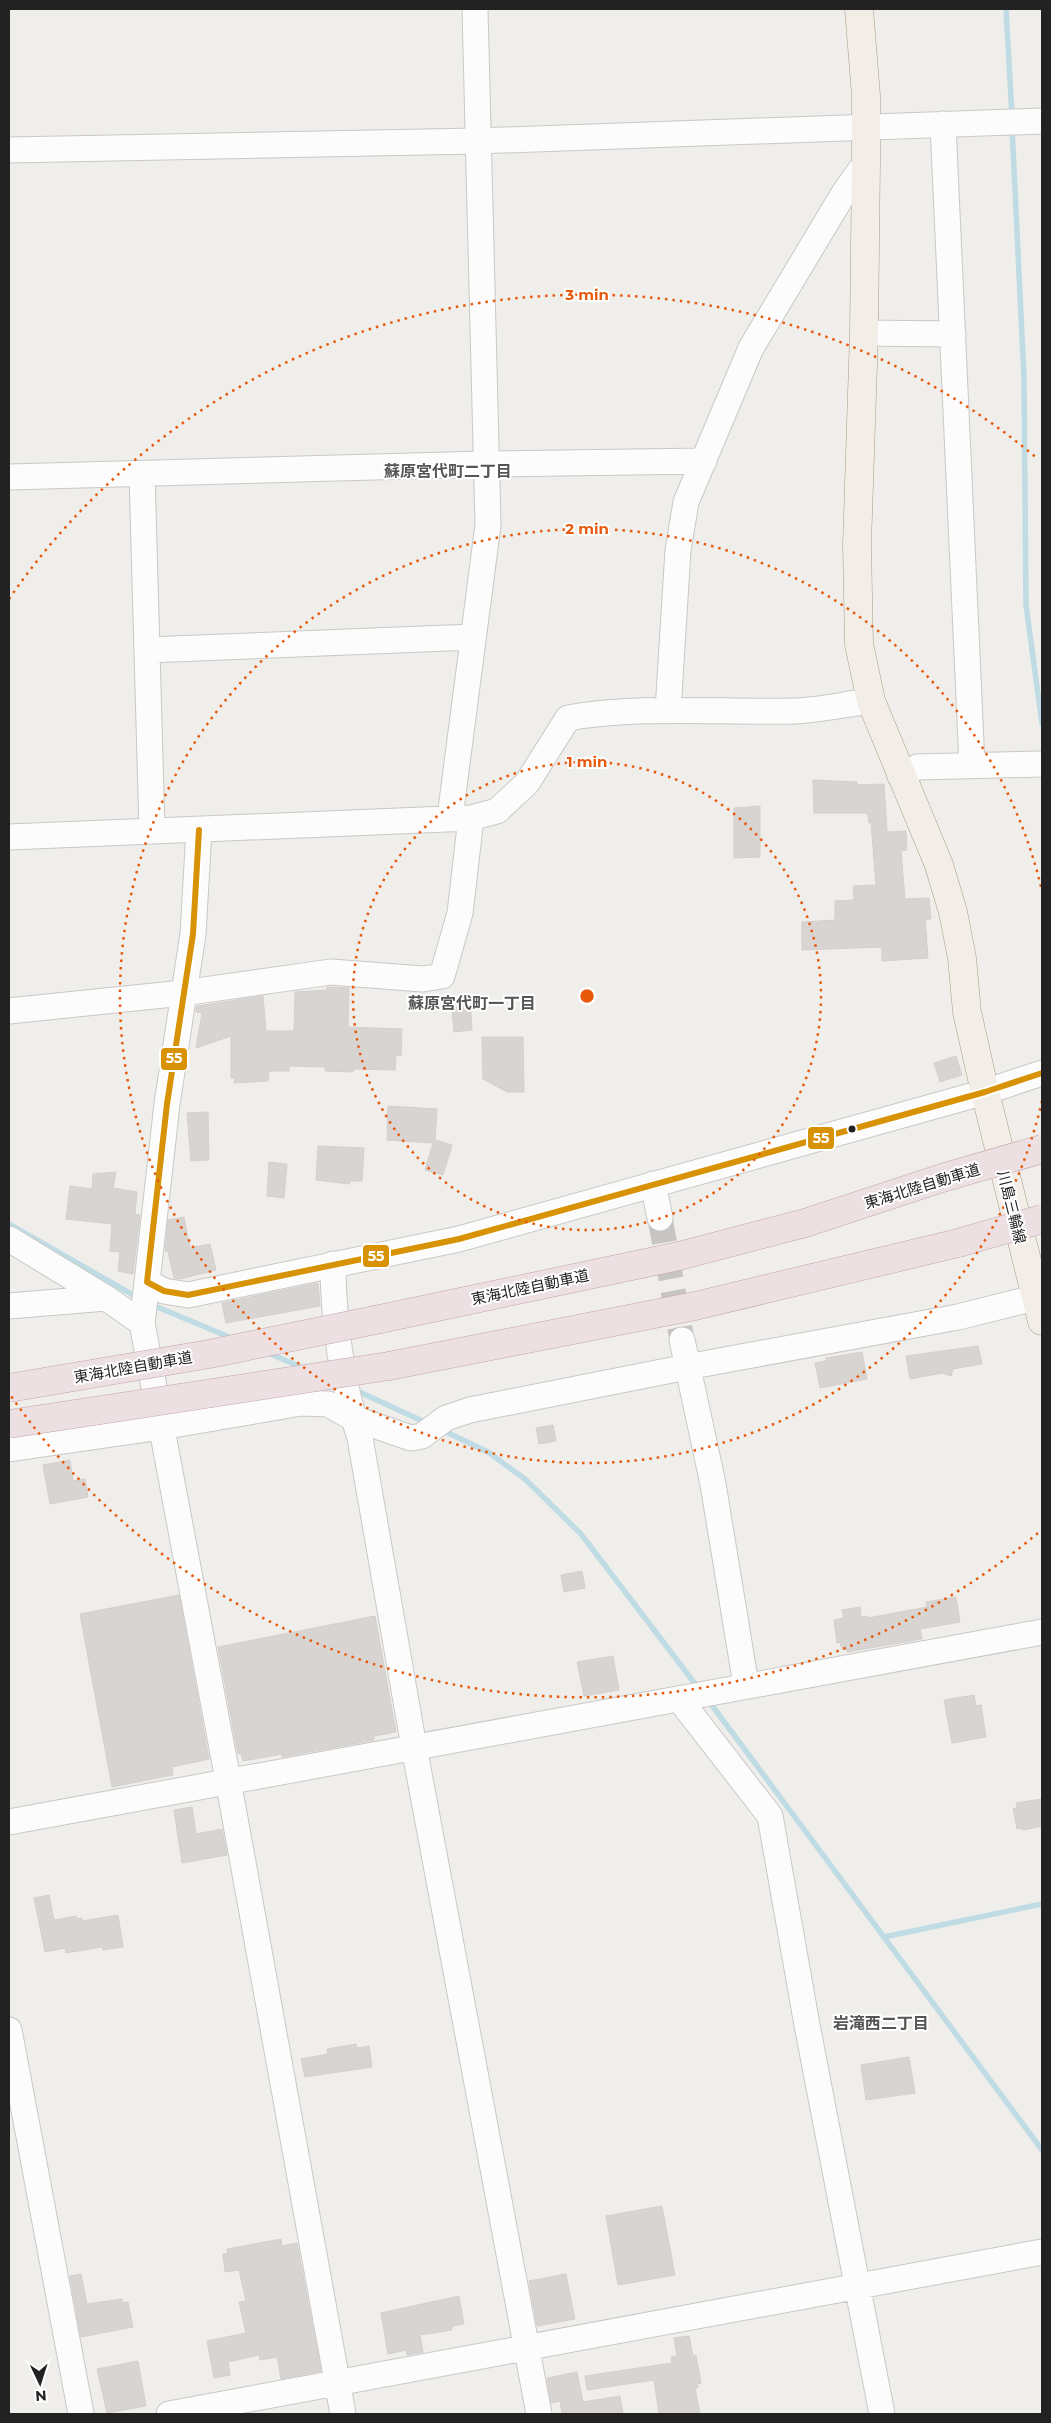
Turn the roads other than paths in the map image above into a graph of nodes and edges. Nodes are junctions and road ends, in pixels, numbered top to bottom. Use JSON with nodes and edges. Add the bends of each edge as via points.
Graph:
{"nodes":[{"id":1,"x":475,"y":9,"type":"edge"},
{"id":2,"x":859,"y":9,"type":"edge"},
{"id":3,"x":1023,"y":121,"type":"edge"},
{"id":4,"x":943,"y":124,"type":"junction"},
{"id":5,"x":866,"y":127,"type":"junction"},
{"id":6,"x":478,"y":141,"type":"junction"},
{"id":7,"x":9,"y":150,"type":"edge"},
{"id":8,"x":866,"y":162,"type":"junction"},
{"id":9,"x":864,"y":333,"type":"junction"},
{"id":10,"x":953,"y":334,"type":"junction"},
{"id":11,"x":704,"y":461,"type":"junction"},
{"id":12,"x":485,"y":464,"type":"junction"},
{"id":13,"x":142,"y":474,"type":"junction"},
{"id":14,"x":9,"y":477,"type":"edge"},
{"id":15,"x":473,"y":637,"type":"junction"},
{"id":16,"x":147,"y":650,"type":"junction"},
{"id":17,"x":871,"y":701,"type":"junction"},
{"id":18,"x":668,"y":711,"type":"junction"},
{"id":19,"x":1042,"y":764,"type":"edge"},
{"id":20,"x":972,"y":765,"type":"junction"},
{"id":21,"x":900,"y":776,"type":"junction"},
{"id":22,"x":461,"y":818,"type":"junction"},
{"id":23,"x":152,"y":830,"type":"junction"},
{"id":24,"x":199,"y":830,"type":"junction"},
{"id":25,"x":9,"y":836,"type":"edge"},
{"id":26,"x":183,"y":993,"type":"junction"},
{"id":27,"x":9,"y":1012,"type":"edge"},
{"id":28,"x":1042,"y":1073,"type":"edge"},
{"id":29,"x":985,"y":1092,"type":"junction"},
{"id":30,"x":1042,"y":1149,"type":"edge"},
{"id":31,"x":653,"y":1184,"type":"junction"},
{"id":32,"x":660,"y":1218,"type":"tunnel mouth"},
{"id":33,"x":1042,"y":1219,"type":"edge"},
{"id":34,"x":9,"y":1240,"type":"edge"},
{"id":35,"x":333,"y":1264,"type":"junction"},
{"id":36,"x":147,"y":1287,"type":"junction"},
{"id":37,"x":106,"y":1298,"type":"junction"},
{"id":38,"x":1040,"y":1305,"type":"edge"},
{"id":39,"x":9,"y":1306,"type":"edge"},
{"id":40,"x":142,"y":1320,"type":"junction"},
{"id":41,"x":682,"y":1340,"type":"tunnel mouth"},
{"id":42,"x":687,"y":1366,"type":"junction"},
{"id":43,"x":9,"y":1388,"type":"edge"},
{"id":44,"x":352,"y":1411,"type":"junction"},
{"id":45,"x":9,"y":1424,"type":"edge"},
{"id":46,"x":161,"y":1427,"type":"junction"},
{"id":47,"x":9,"y":1449,"type":"edge"},
{"id":48,"x":1042,"y":1632,"type":"edge"},
{"id":49,"x":746,"y":1686,"type":"junction"},
{"id":50,"x":695,"y":1696,"type":"junction"},
{"id":51,"x":414,"y":1747,"type":"junction"},
{"id":52,"x":228,"y":1780,"type":"junction"},
{"id":53,"x":9,"y":1822,"type":"edge"},
{"id":54,"x":9,"y":2030,"type":"edge"},
{"id":55,"x":1042,"y":2252,"type":"edge"},
{"id":56,"x":858,"y":2287,"type":"junction"},
{"id":57,"x":528,"y":2348,"type":"junction"},
{"id":58,"x":338,"y":2383,"type":"junction"},
{"id":59,"x":81,"y":2414,"type":"edge"},
{"id":60,"x":174,"y":2414,"type":"edge"},
{"id":61,"x":343,"y":2414,"type":"edge"},
{"id":62,"x":539,"y":2414,"type":"edge"},
{"id":63,"x":882,"y":2414,"type":"edge"}],
"edges":[{"from":1,"to":6,"type":"street"},
{"from":2,"to":5,"type":"main road","name":"川島三輪線"},
{"from":3,"to":4,"type":"street"},
{"from":4,"to":5,"type":"street"},
{"from":4,"to":10,"type":"street"},
{"from":5,"to":6,"type":"street"},
{"from":5,"to":8,"type":"main road","name":"川島三輪線"},
{"from":6,"to":7,"type":"street"},
{"from":6,"to":12,"type":"street"},
{"from":8,"to":9,"type":"main road","name":"川島三輪線"},
{"from":8,"to":11,"type":"street","via":[[751,348]]},
{"from":9,"to":10,"type":"street"},
{"from":9,"to":17,"type":"main road","name":"川島三輪線","via":[[857,545],[859,644]]},
{"from":10,"to":20,"type":"street"},
{"from":11,"to":12,"type":"street"},
{"from":11,"to":18,"type":"street","via":[[686,502],[678,550]]},
{"from":12,"to":13,"type":"street"},
{"from":12,"to":15,"type":"street","via":[[488,525]]},
{"from":13,"to":14,"type":"street"},
{"from":13,"to":16,"type":"street"},
{"from":15,"to":16,"type":"street"},
{"from":15,"to":22,"type":"street"},
{"from":16,"to":23,"type":"street"},
{"from":17,"to":18,"type":"street","via":[[798,711]]},
{"from":17,"to":21,"type":"main road","name":"川島三輪線"},
{"from":18,"to":22,"type":"street","via":[[588,714],[568,718],[527,783],[497,810]]},
{"from":19,"to":20,"type":"street"},
{"from":20,"to":21,"type":"street","via":[[916,767]]},
{"from":21,"to":29,"type":"main road","name":"川島三輪線","via":[[939,865],[953,912],[962,958],[967,1012]]},
{"from":22,"to":24,"type":"street"},
{"from":22,"to":26,"type":"street","via":[[460,913],[442,976],[423,979],[330,972]]},
{"from":23,"to":24,"type":"street"},
{"from":23,"to":25,"type":"street"},
{"from":24,"to":26,"type":"street","via":[[193,934]]},
{"from":26,"to":27,"type":"street"},
{"from":26,"to":36,"type":"street"},
{"from":28,"to":29,"type":"street"},
{"from":29,"to":31,"type":"street"},
{"from":29,"to":38,"type":"main road","name":"川島三輪線"},
{"from":30,"to":43,"type":"highway","name":"東海北陸自動車道","bridge":true,"via":[[805,1223],[679,1256],[209,1354]]},
{"from":31,"to":32,"type":"street"},
{"from":31,"to":35,"type":"street","via":[[459,1239]]},
{"from":33,"to":45,"type":"highway","bridge":true,"via":[[958,1243],[695,1306],[389,1366]]},
{"from":34,"to":37,"type":"street"},
{"from":35,"to":36,"type":"street","via":[[188,1295]]},
{"from":35,"to":44,"type":"street","via":[[333,1308]]},
{"from":36,"to":40,"type":"street"},
{"from":37,"to":39,"type":"street"},
{"from":37,"to":40,"type":"street"},
{"from":38,"to":42,"type":"street"},
{"from":40,"to":46,"type":"street"},
{"from":41,"to":42,"type":"street"},
{"from":42,"to":44,"type":"street","via":[[470,1410],[446,1418],[422,1436],[411,1438]]},
{"from":42,"to":49,"type":"street","via":[[713,1484]]},
{"from":44,"to":46,"type":"street","via":[[328,1404],[301,1403]]},
{"from":44,"to":51,"type":"street","via":[[360,1438]]},
{"from":46,"to":47,"type":"street"},
{"from":46,"to":52,"type":"street"},
{"from":48,"to":49,"type":"street"},
{"from":49,"to":50,"type":"street"},
{"from":50,"to":51,"type":"street"},
{"from":50,"to":56,"type":"street","via":[[770,1816]]},
{"from":51,"to":52,"type":"street"},
{"from":51,"to":57,"type":"street"},
{"from":52,"to":53,"type":"street"},
{"from":52,"to":58,"type":"street"},
{"from":54,"to":59,"type":"street"},
{"from":55,"to":56,"type":"street"},
{"from":56,"to":57,"type":"street"},
{"from":56,"to":63,"type":"street"},
{"from":57,"to":58,"type":"street"},
{"from":57,"to":62,"type":"street"},
{"from":58,"to":60,"type":"street"},
{"from":58,"to":61,"type":"street"}]}
